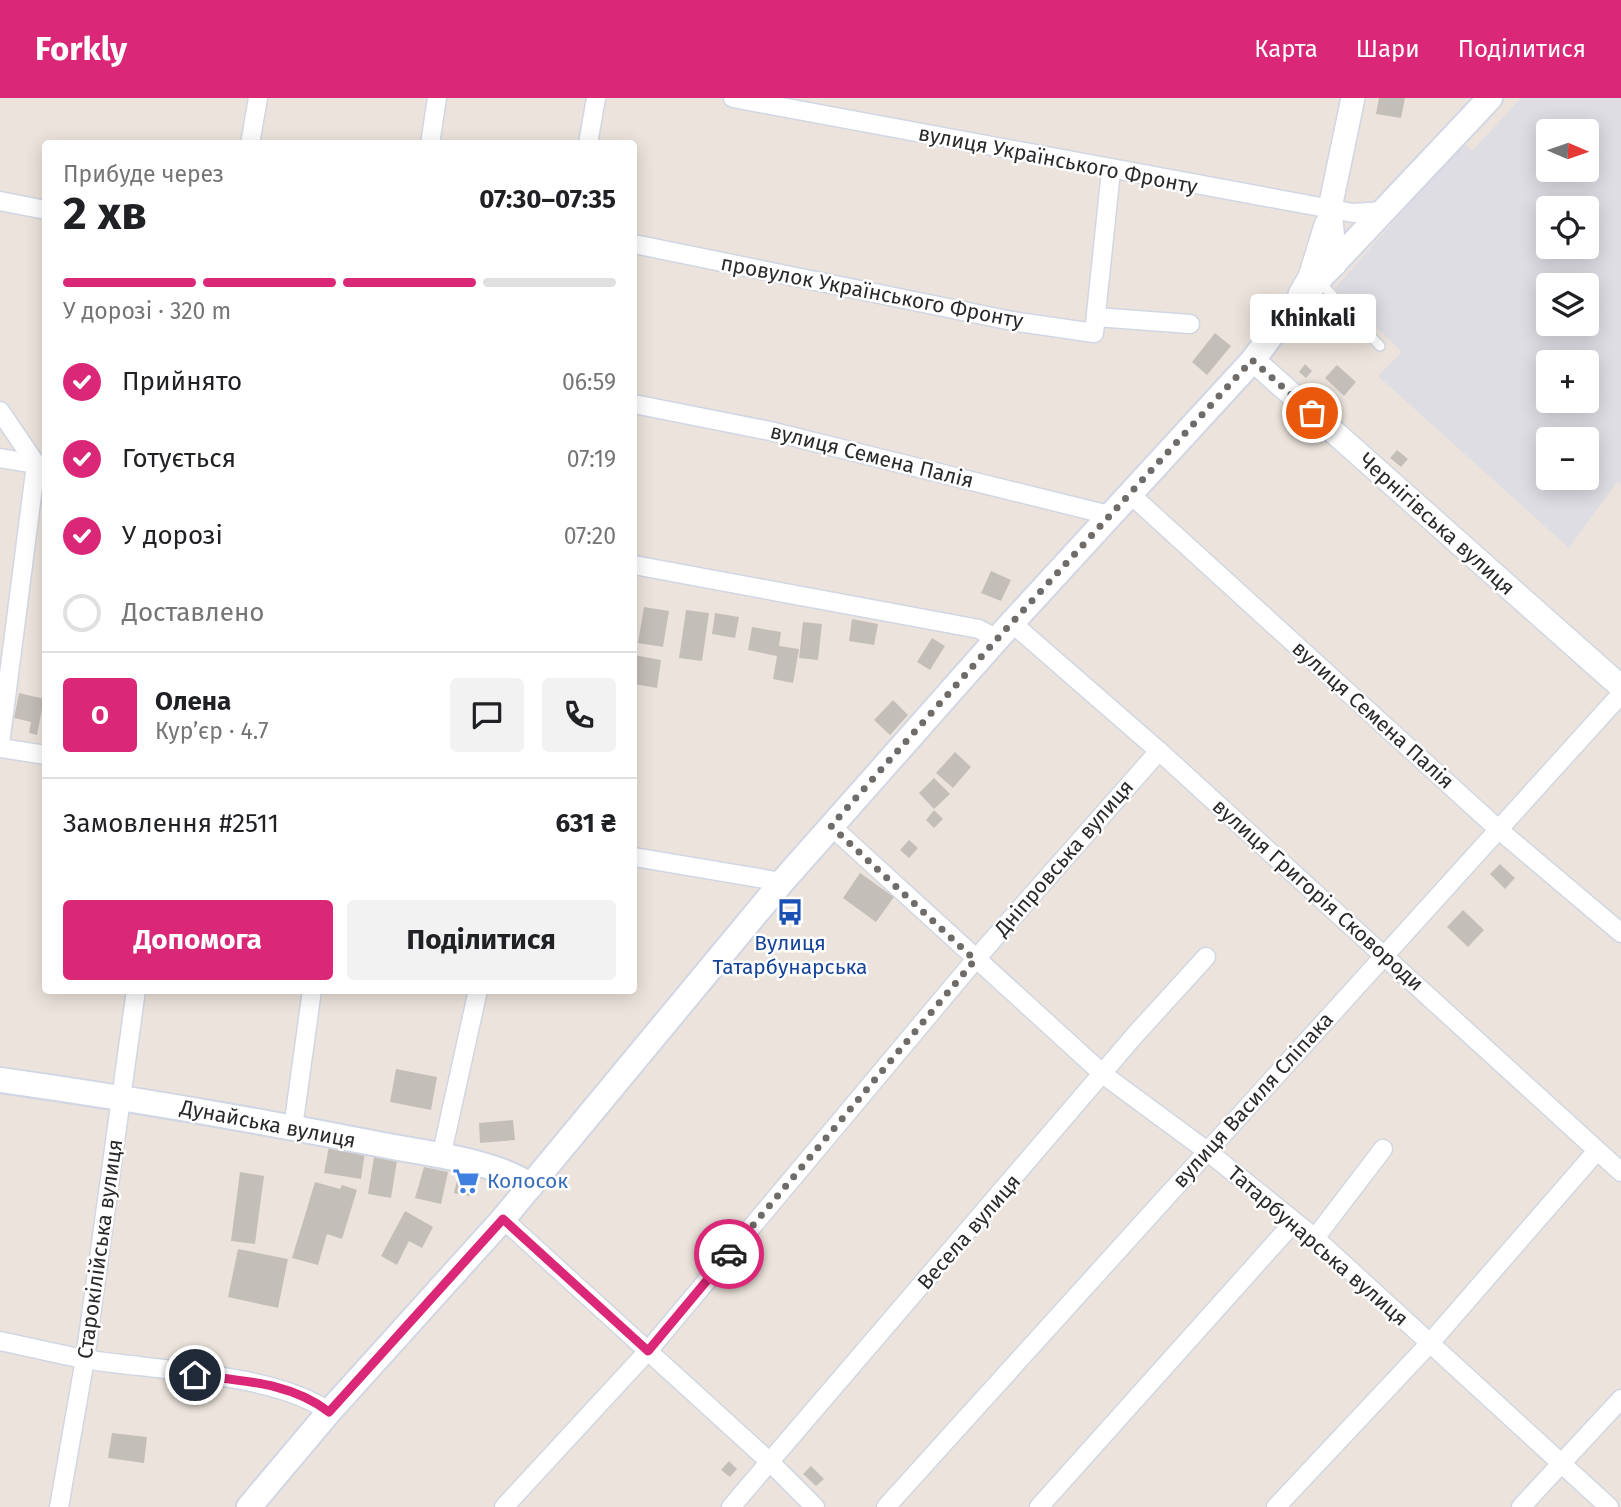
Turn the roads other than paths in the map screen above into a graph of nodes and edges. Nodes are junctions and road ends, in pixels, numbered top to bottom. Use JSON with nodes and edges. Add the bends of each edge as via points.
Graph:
{"nodes":[{"id":1,"x":258,"y":98,"type":"edge"},
{"id":2,"x":437,"y":98,"type":"edge"},
{"id":3,"x":596,"y":98,"type":"edge"},
{"id":4,"x":733,"y":98,"type":"edge"},
{"id":5,"x":1353,"y":98,"type":"edge"},
{"id":6,"x":1489,"y":98,"type":"edge"},
{"id":7,"x":251,"y":140,"type":"edge"},
{"id":8,"x":431,"y":140,"type":"edge"},
{"id":9,"x":589,"y":140,"type":"edge"},
{"id":10,"x":1111,"y":171,"type":"junction"},
{"id":11,"x":0,"y":201,"type":"edge"},
{"id":12,"x":1330,"y":208,"type":"junction"},
{"id":13,"x":42,"y":209,"type":"edge"},
{"id":14,"x":1384,"y":211,"type":"junction"},
{"id":15,"x":637,"y":245,"type":"edge"},
{"id":16,"x":1327,"y":273,"type":"junction"},
{"id":17,"x":1291,"y":309,"type":"junction"},
{"id":18,"x":1096,"y":317,"type":"junction"},
{"id":19,"x":1190,"y":324,"type":"dead end"},
{"id":20,"x":1380,"y":346,"type":"dead end"},
{"id":21,"x":1252,"y":360,"type":"junction"},
{"id":22,"x":637,"y":405,"type":"edge"},
{"id":23,"x":0,"y":411,"type":"edge"},
{"id":24,"x":0,"y":458,"type":"edge"},
{"id":25,"x":41,"y":465,"type":"edge"},
{"id":26,"x":1129,"y":493,"type":"junction"},
{"id":27,"x":1109,"y":515,"type":"junction"},
{"id":28,"x":637,"y":566,"type":"edge"},
{"id":29,"x":1004,"y":631,"type":"junction"},
{"id":30,"x":1621,"y":687,"type":"edge"},
{"id":31,"x":1621,"y":694,"type":"edge"},
{"id":32,"x":0,"y":746,"type":"edge"},
{"id":33,"x":1159,"y":751,"type":"junction"},
{"id":34,"x":42,"y":754,"type":"edge"},
{"id":35,"x":831,"y":826,"type":"junction"},
{"id":36,"x":1498,"y":829,"type":"junction"},
{"id":37,"x":637,"y":858,"type":"edge"},
{"id":38,"x":782,"y":882,"type":"junction"},
{"id":39,"x":1621,"y":933,"type":"edge"},
{"id":40,"x":1384,"y":955,"type":"junction"},
{"id":41,"x":1206,"y":957,"type":"dead end"},
{"id":42,"x":975,"y":960,"type":"junction"},
{"id":43,"x":135,"y":994,"type":"edge"},
{"id":44,"x":311,"y":994,"type":"edge"},
{"id":45,"x":477,"y":994,"type":"edge"},
{"id":46,"x":1104,"y":1075,"type":"junction"},
{"id":47,"x":0,"y":1080,"type":"edge"},
{"id":48,"x":121,"y":1097,"type":"junction"},
{"id":49,"x":293,"y":1128,"type":"junction"},
{"id":50,"x":1383,"y":1149,"type":"dead end"},
{"id":51,"x":1207,"y":1151,"type":"junction"},
{"id":52,"x":1597,"y":1152,"type":"junction"},
{"id":53,"x":441,"y":1157,"type":"junction"},
{"id":54,"x":1621,"y":1172,"type":"edge"},
{"id":55,"x":531,"y":1186,"type":"junction"},
{"id":56,"x":503,"y":1219,"type":"junction"},
{"id":57,"x":1294,"y":1222,"type":"junction"},
{"id":58,"x":1315,"y":1238,"type":"junction"},
{"id":59,"x":0,"y":1341,"type":"edge"},
{"id":60,"x":1430,"y":1343,"type":"junction"},
{"id":61,"x":648,"y":1351,"type":"junction"},
{"id":62,"x":85,"y":1359,"type":"junction"},
{"id":63,"x":1621,"y":1399,"type":"edge"},
{"id":64,"x":329,"y":1412,"type":"junction"},
{"id":65,"x":771,"y":1463,"type":"junction"},
{"id":66,"x":1561,"y":1463,"type":"junction"},
{"id":67,"x":59,"y":1507,"type":"edge"},
{"id":68,"x":249,"y":1507,"type":"edge"},
{"id":69,"x":504,"y":1507,"type":"edge"},
{"id":70,"x":731,"y":1507,"type":"edge"},
{"id":71,"x":816,"y":1507,"type":"edge"},
{"id":72,"x":887,"y":1507,"type":"edge"},
{"id":73,"x":1040,"y":1507,"type":"edge"},
{"id":74,"x":1276,"y":1507,"type":"edge"},
{"id":75,"x":1521,"y":1507,"type":"edge"},
{"id":76,"x":1609,"y":1507,"type":"edge"}],
"edges":[{"from":1,"to":7,"type":"street"},
{"from":2,"to":8,"type":"street"},
{"from":3,"to":9,"type":"street"},
{"from":4,"to":10,"type":"street","name":"вулиця Українського Фронту"},
{"from":5,"to":12,"type":"street"},
{"from":6,"to":14,"type":"main road"},
{"from":10,"to":12,"type":"street","name":"вулиця Українського Фронту"},
{"from":10,"to":18,"type":"street"},
{"from":11,"to":13,"type":"street"},
{"from":12,"to":14,"type":"street","name":"вулиця Українського Фронту","via":[[1353,213]]},
{"from":12,"to":16,"type":"street"},
{"from":12,"to":17,"type":"street","via":[[1310,277]]},
{"from":14,"to":16,"type":"main road"},
{"from":15,"to":18,"type":"street","name":"провулок Українського Фронту","via":[[1012,321],[1094,333]]},
{"from":16,"to":17,"type":"main road"},
{"from":16,"to":20,"type":"lane"},
{"from":17,"to":21,"type":"main road"},
{"from":18,"to":19,"type":"street"},
{"from":21,"to":26,"type":"main road"},
{"from":21,"to":30,"type":"street","name":"Чернігівська вулиця"},
{"from":22,"to":27,"type":"street","name":"вулиця Семена Палія","via":[[770,431]]},
{"from":23,"to":25,"type":"street"},
{"from":24,"to":25,"type":"street"},
{"from":25,"to":32,"type":"street"},
{"from":26,"to":27,"type":"main road"},
{"from":26,"to":36,"type":"street","name":"вулиця Семена Палія"},
{"from":27,"to":29,"type":"main road"},
{"from":28,"to":29,"type":"street","name":"вулиця Григорія Сковороди"},
{"from":29,"to":33,"type":"street","name":"вулиця Григорія Сковороди"},
{"from":29,"to":35,"type":"main road"},
{"from":31,"to":36,"type":"street","name":"вулиця Василя Сліпака"},
{"from":32,"to":34,"type":"street"},
{"from":33,"to":40,"type":"street","name":"вулиця Григорія Сковороди"},
{"from":33,"to":42,"type":"street","name":"Дніпровська вулиця"},
{"from":35,"to":38,"type":"main road"},
{"from":35,"to":42,"type":"street","name":"Татарбунарська вулиця"},
{"from":36,"to":39,"type":"street","name":"вулиця Семена Палія"},
{"from":36,"to":40,"type":"street","name":"вулиця Василя Сліпака"},
{"from":37,"to":38,"type":"street"},
{"from":38,"to":55,"type":"main road"},
{"from":40,"to":51,"type":"street","name":"вулиця Василя Сліпака"},
{"from":40,"to":52,"type":"street","name":"вулиця Григорія Сковороди"},
{"from":41,"to":46,"type":"street","name":"Весела вулиця"},
{"from":42,"to":46,"type":"street","name":"Татарбунарська вулиця"},
{"from":42,"to":61,"type":"street","name":"Дніпровська вулиця"},
{"from":43,"to":48,"type":"street","name":"Старокілійська вулиця"},
{"from":44,"to":49,"type":"street"},
{"from":45,"to":53,"type":"street"},
{"from":46,"to":51,"type":"street","name":"Татарбунарська вулиця"},
{"from":46,"to":65,"type":"street","name":"Весела вулиця"},
{"from":47,"to":48,"type":"main road","name":"Дунайська вулиця"},
{"from":48,"to":49,"type":"main road","name":"Дунайська вулиця"},
{"from":48,"to":62,"type":"street","name":"Старокілійська вулиця"},
{"from":49,"to":53,"type":"main road","name":"Дунайська вулиця"},
{"from":50,"to":58,"type":"street"},
{"from":51,"to":57,"type":"street","name":"Татарбунарська вулиця"},
{"from":51,"to":72,"type":"street","name":"вулиця Василя Сліпака"},
{"from":52,"to":54,"type":"street","name":"вулиця Григорія Сковороди"},
{"from":52,"to":60,"type":"street"},
{"from":53,"to":55,"type":"main road","name":"Дунайська вулиця","via":[[496,1170]]},
{"from":55,"to":56,"type":"main road"},
{"from":56,"to":61,"type":"street"},
{"from":56,"to":64,"type":"main road"},
{"from":57,"to":58,"type":"street","name":"Татарбунарська вулиця"},
{"from":57,"to":73,"type":"street"},
{"from":58,"to":60,"type":"street","name":"Татарбунарська вулиця"},
{"from":59,"to":62,"type":"street"},
{"from":60,"to":66,"type":"street","name":"Татарбунарська вулиця"},
{"from":60,"to":74,"type":"street"},
{"from":61,"to":65,"type":"street"},
{"from":61,"to":69,"type":"street","name":"Дніпровська вулиця"},
{"from":62,"to":64,"type":"street","via":[[278,1386],[311,1398]]},
{"from":62,"to":67,"type":"street","name":"Старокілійська вулиця"},
{"from":63,"to":66,"type":"street"},
{"from":64,"to":68,"type":"main road"},
{"from":65,"to":70,"type":"street","name":"Весела вулиця"},
{"from":65,"to":71,"type":"street"},
{"from":66,"to":75,"type":"street"},
{"from":66,"to":76,"type":"street","name":"Татарбунарська вулиця"}]}
